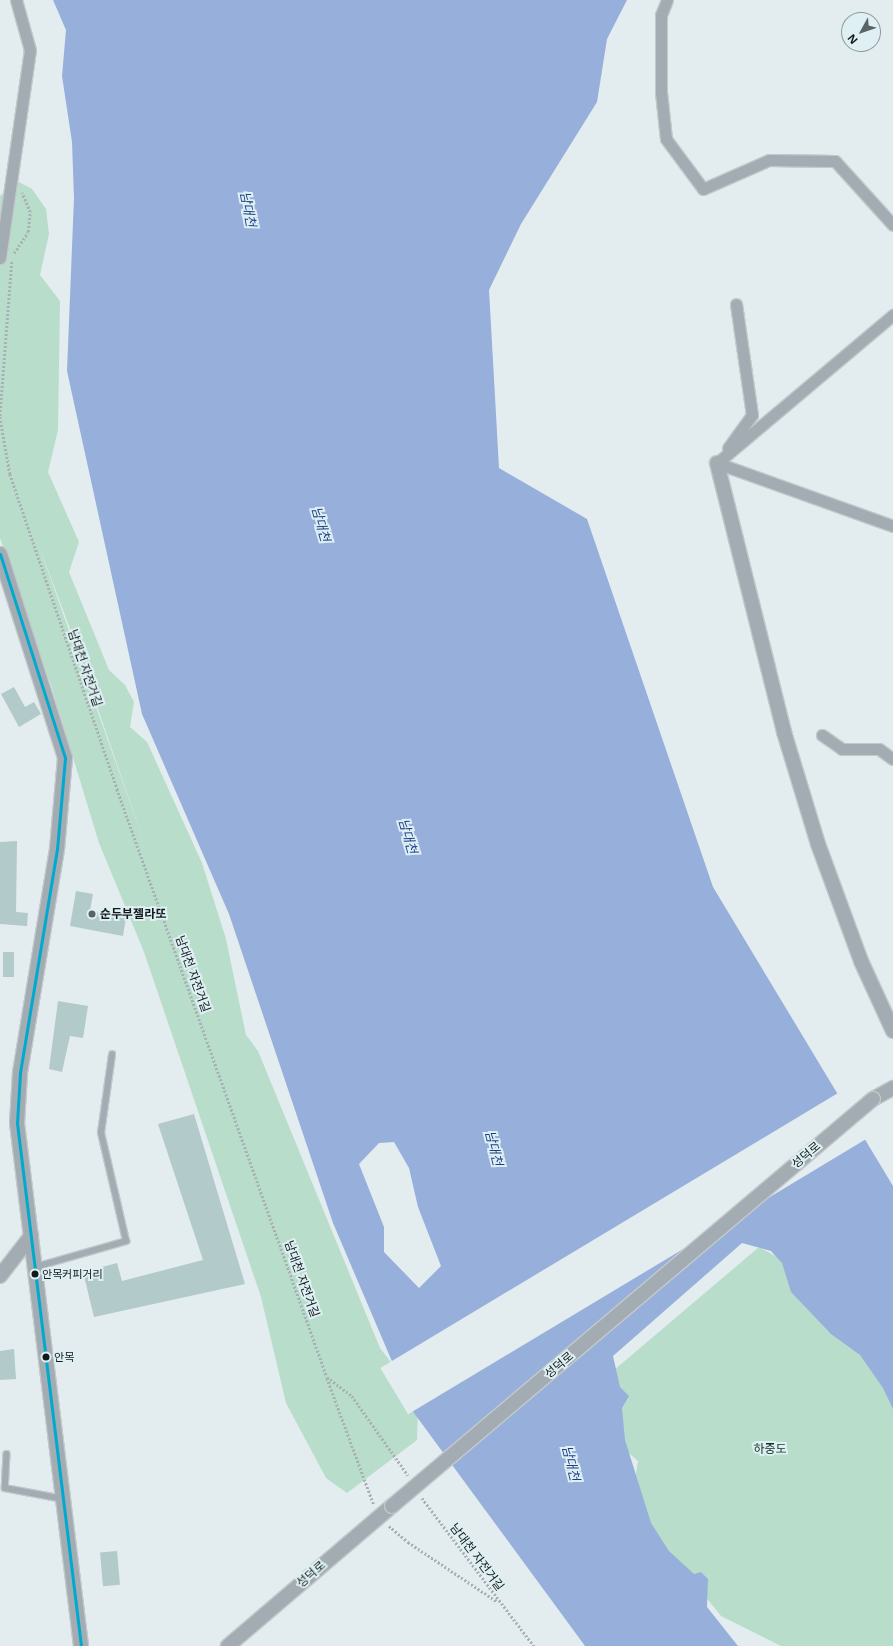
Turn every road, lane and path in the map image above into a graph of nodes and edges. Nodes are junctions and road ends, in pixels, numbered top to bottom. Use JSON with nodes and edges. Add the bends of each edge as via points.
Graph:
{"nodes":[{"id":1,"x":16,"y":0,"type":"edge"},
{"id":2,"x":667,"y":0,"type":"edge"},
{"id":3,"x":10,"y":181,"type":"junction"},
{"id":4,"x":893,"y":225,"type":"edge"},
{"id":5,"x":0,"y":258,"type":"edge"},
{"id":6,"x":736,"y":304,"type":"dead end"},
{"id":7,"x":893,"y":314,"type":"edge"},
{"id":8,"x":718,"y":463,"type":"junction"},
{"id":9,"x":893,"y":526,"type":"edge"},
{"id":10,"x":0,"y":554,"type":"edge"},
{"id":11,"x":822,"y":736,"type":"dead end"},
{"id":12,"x":893,"y":758,"type":"edge"},
{"id":13,"x":893,"y":1031,"type":"edge"},
{"id":14,"x":112,"y":1055,"type":"dead end"},
{"id":15,"x":893,"y":1088,"type":"edge"},
{"id":16,"x":31,"y":1236,"type":"junction"},
{"id":17,"x":35,"y":1267,"type":"junction"},
{"id":18,"x":0,"y":1276,"type":"edge"},
{"id":19,"x":7,"y":1454,"type":"dead end"},
{"id":20,"x":409,"y":1478,"type":"dead end"},
{"id":21,"x":418,"y":1491,"type":"dead end"},
{"id":22,"x":63,"y":1499,"type":"junction"},
{"id":23,"x":81,"y":1646,"type":"edge"},
{"id":24,"x":228,"y":1646,"type":"edge"},
{"id":25,"x":534,"y":1646,"type":"edge"}],
"edges":[{"from":1,"to":3,"type":"street","via":[[30,50]]},
{"from":2,"to":4,"type":"street","via":[[661,15],[661,92],[666,139],[703,189],[769,160],[835,161]]},
{"from":3,"to":5,"type":"street"},
{"from":3,"to":20,"type":"path","name":"남대천 자전거길","via":[[23,194],[30,212],[28,232],[13,254],[9,294],[0,417],[10,474],[117,789],[327,1377],[352,1396]]},
{"from":6,"to":8,"type":"street","via":[[752,415]]},
{"from":7,"to":8,"type":"street"},
{"from":8,"to":9,"type":"street"},
{"from":8,"to":13,"type":"street","via":[[784,732],[815,837],[861,961]]},
{"from":10,"to":16,"type":"street","via":[[65,758],[57,849],[20,1073],[18,1123]]},
{"from":11,"to":12,"type":"street","via":[[842,749],[879,749]]},
{"from":14,"to":17,"type":"lane","via":[[101,1133],[126,1241]]},
{"from":15,"to":24,"type":"street","name":"성덕로","bridge":true,"via":[[873,1099]]},
{"from":16,"to":17,"type":"street"},
{"from":16,"to":18,"type":"street"},
{"from":17,"to":22,"type":"street"},
{"from":19,"to":22,"type":"lane","via":[[5,1488]]},
{"from":21,"to":25,"type":"path","name":"남대천 자전거길"},
{"from":22,"to":23,"type":"street"}]}
